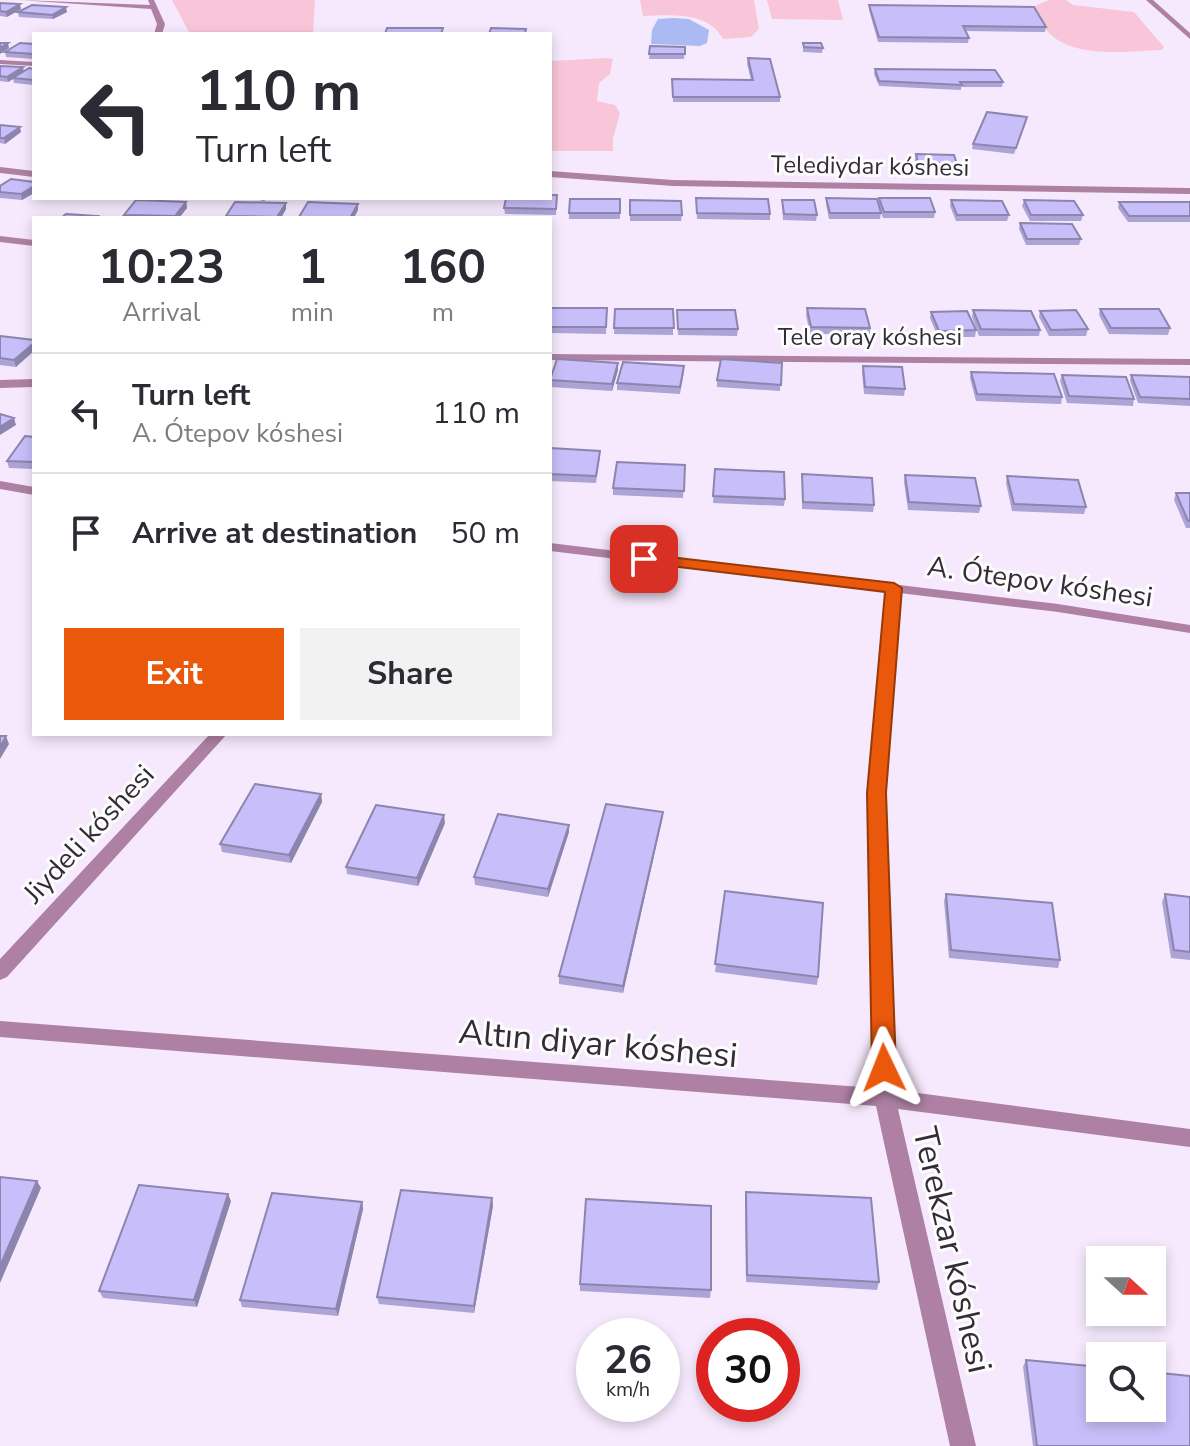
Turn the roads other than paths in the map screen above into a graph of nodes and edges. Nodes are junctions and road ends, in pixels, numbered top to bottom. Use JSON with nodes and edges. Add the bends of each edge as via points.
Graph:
{"nodes":[{"id":1,"x":22,"y":0,"type":"edge"},
{"id":2,"x":1149,"y":0,"type":"edge"},
{"id":3,"x":152,"y":4,"type":"edge"},
{"id":4,"x":159,"y":32,"type":"edge"},
{"id":5,"x":1190,"y":37,"type":"edge"},
{"id":6,"x":0,"y":62,"type":"edge"},
{"id":7,"x":32,"y":64,"type":"edge"},
{"id":8,"x":0,"y":170,"type":"edge"},
{"id":9,"x":32,"y":174,"type":"edge"},
{"id":10,"x":552,"y":174,"type":"edge"},
{"id":11,"x":1190,"y":191,"type":"edge"},
{"id":12,"x":0,"y":239,"type":"edge"},
{"id":13,"x":32,"y":243,"type":"edge"},
{"id":14,"x":552,"y":357,"type":"edge"},
{"id":15,"x":1190,"y":362,"type":"edge"},
{"id":16,"x":32,"y":383,"type":"edge"},
{"id":17,"x":0,"y":384,"type":"edge"},
{"id":18,"x":0,"y":485,"type":"edge"},
{"id":19,"x":32,"y":491,"type":"edge"},
{"id":20,"x":552,"y":547,"type":"edge"},
{"id":21,"x":894,"y":588,"type":"junction"},
{"id":22,"x":1190,"y":629,"type":"edge"},
{"id":23,"x":217,"y":736,"type":"edge"},
{"id":24,"x":0,"y":972,"type":"edge"},
{"id":25,"x":0,"y":1029,"type":"edge"},
{"id":26,"x":885,"y":1098,"type":"junction"},
{"id":27,"x":1190,"y":1138,"type":"edge"},
{"id":28,"x":963,"y":1446,"type":"edge"}],
"edges":[{"from":1,"to":3,"type":"street"},
{"from":2,"to":5,"type":"street"},
{"from":3,"to":4,"type":"street","via":[[161,24]]},
{"from":6,"to":7,"type":"street"},
{"from":8,"to":9,"type":"street"},
{"from":10,"to":11,"type":"street","name":"Telediydar kóshesi","via":[[673,183]]},
{"from":12,"to":13,"type":"street"},
{"from":14,"to":15,"type":"street","name":"Tele oray kóshesi"},
{"from":16,"to":17,"type":"street"},
{"from":18,"to":19,"type":"street"},
{"from":20,"to":21,"type":"street","name":"A. Ótepov kóshesi"},
{"from":21,"to":22,"type":"street","name":"A. Ótepov kóshesi"},
{"from":21,"to":26,"type":"street","name":"Terekzar kóshesi","via":[[877,793]]},
{"from":23,"to":24,"type":"street","name":"Jiydeli kóshesi"},
{"from":25,"to":26,"type":"street","name":"Altın diyar kóshesi"},
{"from":26,"to":27,"type":"street","name":"Altın diyar kóshesi"},
{"from":26,"to":28,"type":"street","name":"Terekzar kóshesi"}]}
